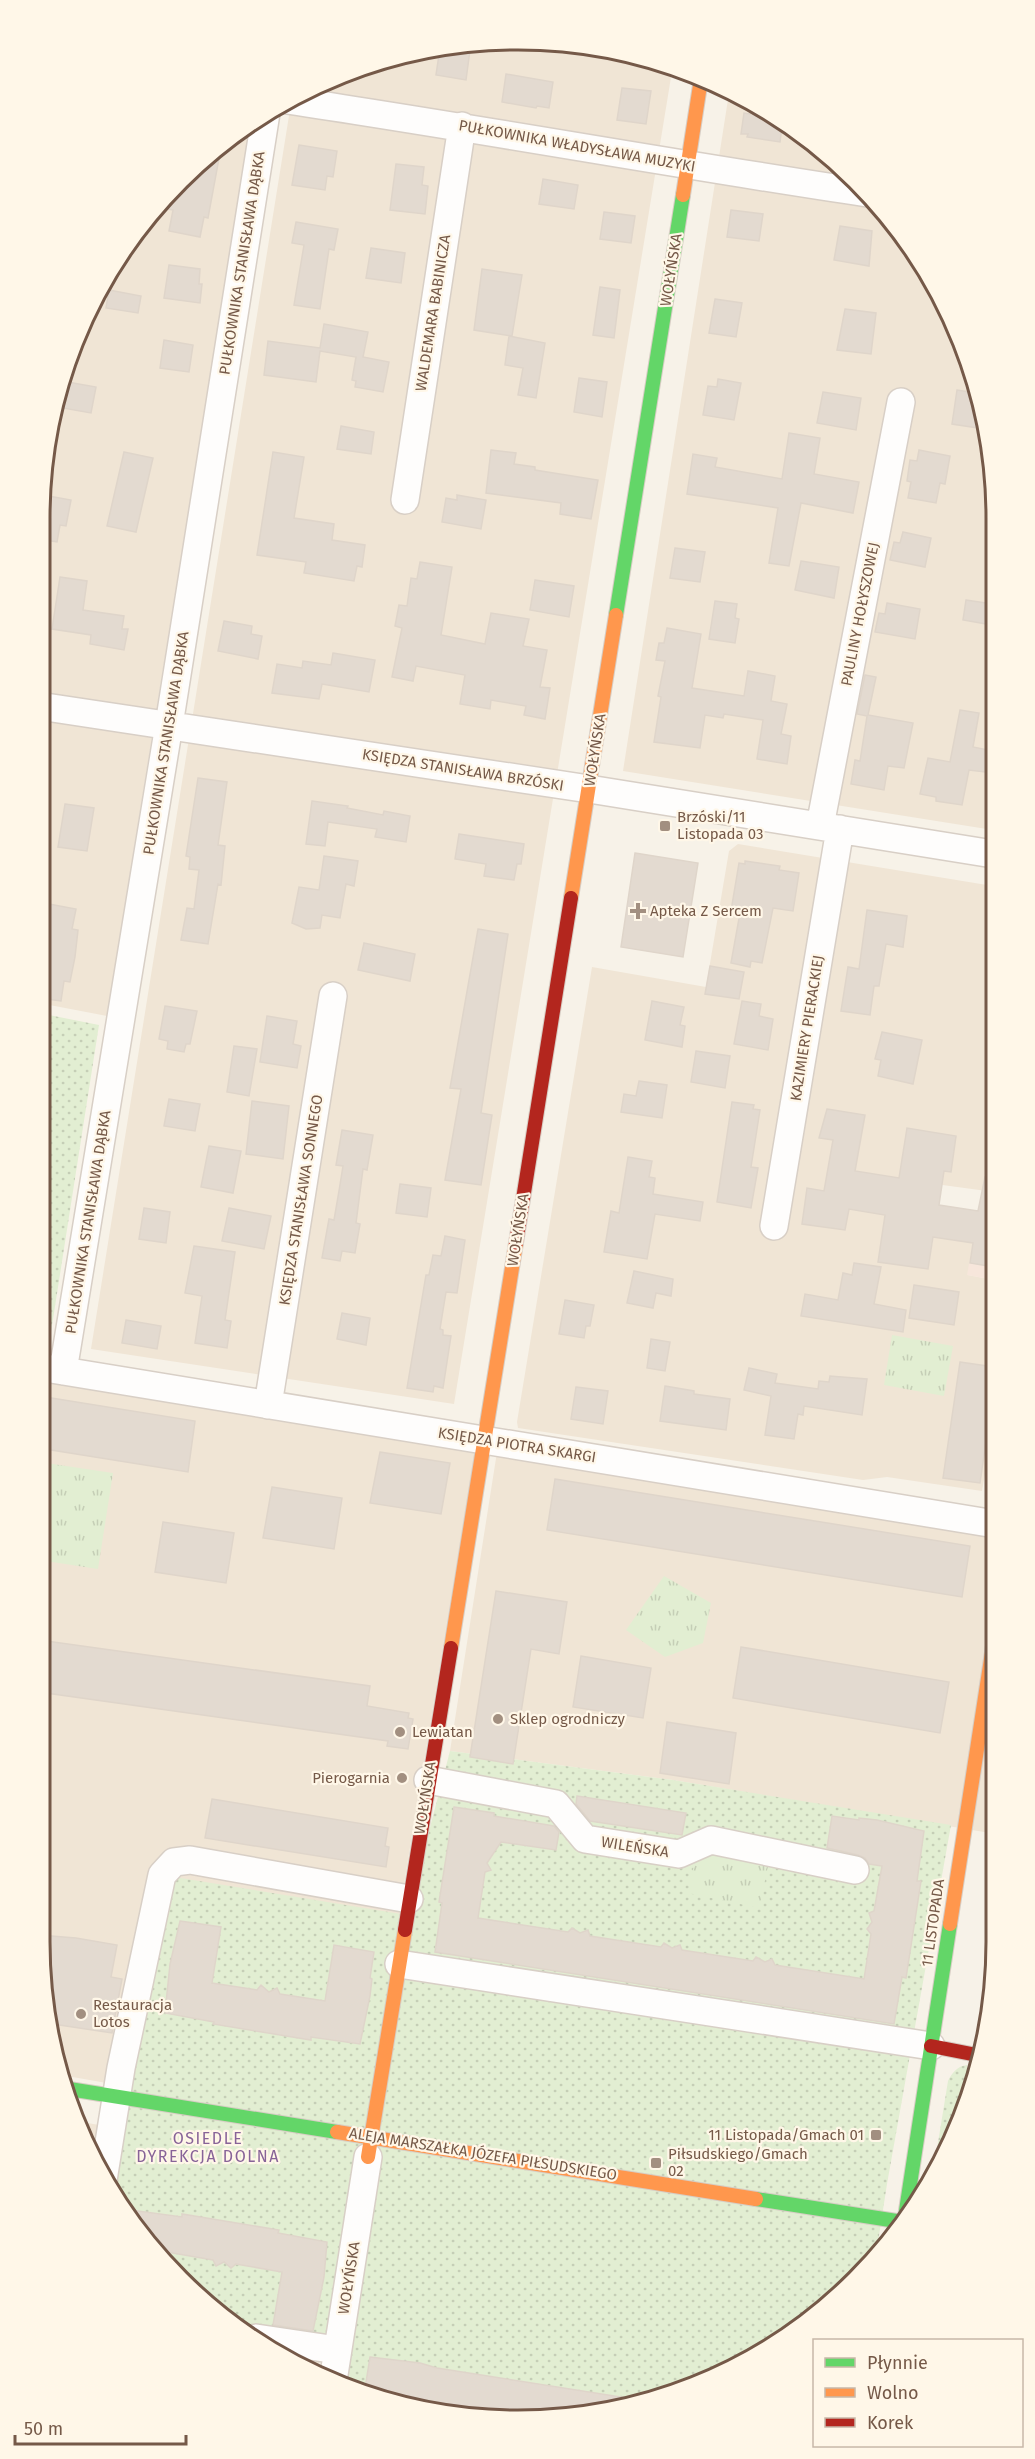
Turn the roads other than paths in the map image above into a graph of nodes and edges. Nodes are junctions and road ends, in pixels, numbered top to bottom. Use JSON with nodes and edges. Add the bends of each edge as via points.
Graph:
{"nodes":[{"id":1,"x":699,"y":86,"type":"edge"},
{"id":2,"x":303,"y":102,"type":"edge"},
{"id":3,"x":264,"y":124,"type":"edge"},
{"id":4,"x":462,"y":126,"type":"junction"},
{"id":5,"x":687,"y":166,"type":"junction"},
{"id":6,"x":852,"y":191,"type":"edge"},
{"id":7,"x":901,"y":402,"type":"dead end"},
{"id":8,"x":405,"y":500,"type":"dead end"},
{"id":9,"x":50,"y":708,"type":"edge"},
{"id":10,"x":170,"y":725,"type":"junction"},
{"id":11,"x":589,"y":789,"type":"junction"},
{"id":12,"x":830,"y":828,"type":"junction"},
{"id":13,"x":986,"y":853,"type":"edge"},
{"id":14,"x":333,"y":996,"type":"dead end"},
{"id":15,"x":774,"y":1226,"type":"dead end"},
{"id":16,"x":51,"y":1369,"type":"edge"},
{"id":17,"x":268,"y":1405,"type":"junction"},
{"id":18,"x":485,"y":1440,"type":"junction"},
{"id":19,"x":986,"y":1523,"type":"edge"},
{"id":20,"x":986,"y":1691,"type":"edge"},
{"id":21,"x":429,"y":1780,"type":"junction"},
{"id":22,"x":855,"y":1870,"type":"dead end"},
{"id":23,"x":409,"y":1899,"type":"junction"},
{"id":24,"x":399,"y":1964,"type":"junction"},
{"id":25,"x":931,"y":2046,"type":"junction"},
{"id":26,"x":972,"y":2054,"type":"edge"},
{"id":27,"x":75,"y":2093,"type":"edge"},
{"id":28,"x":114,"y":2112,"type":"junction"},
{"id":29,"x":370,"y":2152,"type":"junction"},
{"id":30,"x":106,"y":2163,"type":"edge"},
{"id":31,"x":907,"y":2201,"type":"edge"},
{"id":32,"x":893,"y":2221,"type":"edge"},
{"id":33,"x":272,"y":2340,"type":"edge"},
{"id":34,"x":337,"y":2350,"type":"junction"},
{"id":35,"x":334,"y":2372,"type":"edge"}],
"edges":[{"from":1,"to":5,"type":"street","name":"WOŁYŃSKA"},
{"from":2,"to":4,"type":"street","name":"PUŁKOWNIKA WŁADYSŁAWA MUZYKI"},
{"from":3,"to":10,"type":"street","name":"PUŁKOWNIKA STANISŁAWA DĄBKA"},
{"from":4,"to":5,"type":"street","name":"PUŁKOWNIKA WŁADYSŁAWA MUZYKI"},
{"from":4,"to":8,"type":"street","name":"WALDEMARA BABINICZA"},
{"from":5,"to":6,"type":"street","name":"PUŁKOWNIKA WŁADYSŁAWA MUZYKI"},
{"from":5,"to":11,"type":"street","name":"WOŁYŃSKA"},
{"from":7,"to":12,"type":"street","name":"PAULINY HOŁYSZOWEJ"},
{"from":9,"to":10,"type":"street","name":"KSIĘDZA STANISŁAWA BRZÓSKI"},
{"from":10,"to":11,"type":"street","name":"KSIĘDZA STANISŁAWA BRZÓSKI"},
{"from":10,"to":16,"type":"street","name":"PUŁKOWNIKA STANISŁAWA DĄBKA"},
{"from":11,"to":12,"type":"street","name":"KSIĘDZA STANISŁAWA BRZÓSKI"},
{"from":11,"to":18,"type":"street","name":"WOŁYŃSKA"},
{"from":12,"to":13,"type":"street","name":"KSIĘDZA STANISŁAWA BRZÓSKI"},
{"from":12,"to":15,"type":"street","name":"KAZIMIERY PIERACKIEJ"},
{"from":14,"to":17,"type":"street","name":"KSIĘDZA STANISŁAWA SONNEGO"},
{"from":16,"to":17,"type":"street","name":"KSIĘDZA PIOTRA SKARGI"},
{"from":17,"to":18,"type":"street","name":"KSIĘDZA PIOTRA SKARGI"},
{"from":18,"to":19,"type":"street","name":"KSIĘDZA PIOTRA SKARGI"},
{"from":18,"to":21,"type":"street","name":"WOŁYŃSKA"},
{"from":20,"to":25,"type":"street","name":"11 LISTOPADA"},
{"from":21,"to":22,"type":"street","name":"WILEŃSKA","via":[[556,1804],[585,1839],[679,1854],[711,1840]]},
{"from":21,"to":23,"type":"street","name":"WOŁYŃSKA"},
{"from":23,"to":24,"type":"street","name":"WOŁYŃSKA"},
{"from":23,"to":28,"type":"street","via":[[190,1860],[174,1862],[162,1875]]},
{"from":24,"to":25,"type":"street"},
{"from":24,"to":29,"type":"street","name":"WOŁYŃSKA"},
{"from":25,"to":26,"type":"street"},
{"from":25,"to":31,"type":"street","name":"11 LISTOPADA"},
{"from":27,"to":28,"type":"street","name":"ALEJA MARSZAŁKA JÓZEFA PIŁSUDSKIEGO"},
{"from":28,"to":29,"type":"street","name":"ALEJA MARSZAŁKA JÓZEFA PIŁSUDSKIEGO"},
{"from":28,"to":30,"type":"street"},
{"from":29,"to":32,"type":"street","name":"ALEJA MARSZAŁKA JÓZEFA PIŁSUDSKIEGO"},
{"from":29,"to":34,"type":"street","name":"WOŁYŃSKA"},
{"from":33,"to":34,"type":"street"},
{"from":34,"to":35,"type":"street","name":"WOŁYŃSKA"}]}
